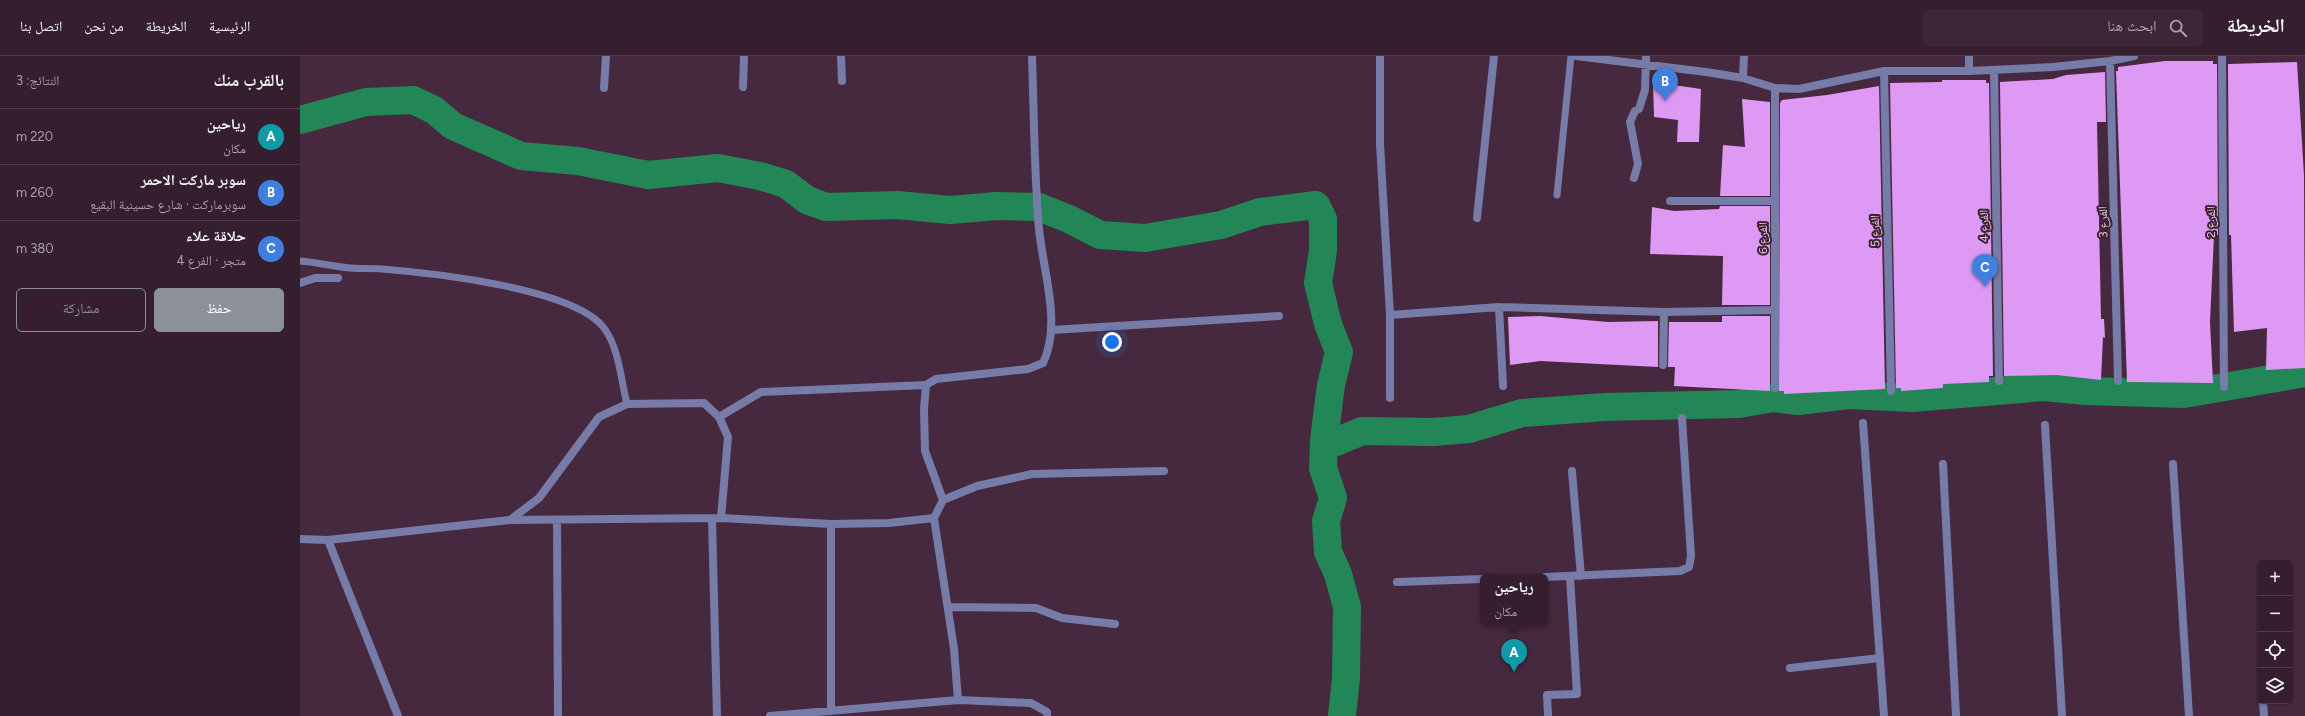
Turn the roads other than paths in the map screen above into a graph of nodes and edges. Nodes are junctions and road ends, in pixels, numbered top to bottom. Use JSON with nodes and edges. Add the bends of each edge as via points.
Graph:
{"nodes":[{"id":1,"x":606,"y":56,"type":"edge"},
{"id":2,"x":744,"y":56,"type":"edge"},
{"id":3,"x":841,"y":56,"type":"edge"},
{"id":4,"x":1032,"y":56,"type":"edge"},
{"id":5,"x":1380,"y":56,"type":"edge"},
{"id":6,"x":1494,"y":56,"type":"edge"},
{"id":7,"x":1571,"y":56,"type":"edge"},
{"id":8,"x":1576,"y":56,"type":"edge"},
{"id":9,"x":1744,"y":56,"type":"edge"},
{"id":10,"x":1969,"y":56,"type":"edge"},
{"id":11,"x":2134,"y":56,"type":"edge"},
{"id":12,"x":2222,"y":56,"type":"edge"},
{"id":13,"x":1646,"y":60,"type":"edge"},
{"id":14,"x":2110,"y":62,"type":"junction"},
{"id":15,"x":1994,"y":70,"type":"junction"},
{"id":16,"x":1884,"y":71,"type":"junction"},
{"id":17,"x":1969,"y":71,"type":"junction"},
{"id":18,"x":1742,"y":78,"type":"junction"},
{"id":19,"x":842,"y":81,"type":"dead end"},
{"id":20,"x":743,"y":87,"type":"dead end"},
{"id":21,"x":604,"y":88,"type":"dead end"},
{"id":22,"x":1775,"y":88,"type":"junction"},
{"id":23,"x":1634,"y":178,"type":"dead end"},
{"id":24,"x":1557,"y":195,"type":"dead end"},
{"id":25,"x":1670,"y":200,"type":"dead end"},
{"id":26,"x":1775,"y":201,"type":"junction"},
{"id":27,"x":1477,"y":218,"type":"dead end"},
{"id":28,"x":300,"y":261,"type":"edge"},
{"id":29,"x":338,"y":278,"type":"dead end"},
{"id":30,"x":300,"y":283,"type":"edge"},
{"id":31,"x":1499,"y":307,"type":"junction"},
{"id":32,"x":1775,"y":310,"type":"junction"},
{"id":33,"x":1664,"y":312,"type":"junction"},
{"id":34,"x":1390,"y":315,"type":"junction"},
{"id":35,"x":1279,"y":316,"type":"dead end"},
{"id":36,"x":1052,"y":330,"type":"junction"},
{"id":37,"x":1663,"y":365,"type":"dead end"},
{"id":38,"x":1999,"y":381,"type":"dead end"},
{"id":39,"x":2118,"y":381,"type":"dead end"},
{"id":40,"x":926,"y":385,"type":"junction"},
{"id":41,"x":1503,"y":386,"type":"dead end"},
{"id":42,"x":2224,"y":387,"type":"dead end"},
{"id":43,"x":1775,"y":388,"type":"dead end"},
{"id":44,"x":1891,"y":391,"type":"dead end"},
{"id":45,"x":1390,"y":398,"type":"dead end"},
{"id":46,"x":627,"y":404,"type":"junction"},
{"id":47,"x":719,"y":417,"type":"junction"},
{"id":48,"x":1682,"y":418,"type":"dead end"},
{"id":49,"x":1863,"y":423,"type":"dead end"},
{"id":50,"x":2045,"y":425,"type":"dead end"},
{"id":51,"x":1943,"y":464,"type":"dead end"},
{"id":52,"x":2173,"y":464,"type":"dead end"},
{"id":53,"x":1164,"y":471,"type":"dead end"},
{"id":54,"x":1572,"y":471,"type":"dead end"},
{"id":55,"x":943,"y":500,"type":"junction"},
{"id":56,"x":720,"y":518,"type":"junction"},
{"id":57,"x":934,"y":518,"type":"junction"},
{"id":58,"x":712,"y":519,"type":"junction"},
{"id":59,"x":510,"y":520,"type":"junction"},
{"id":60,"x":557,"y":520,"type":"junction"},
{"id":61,"x":831,"y":524,"type":"junction"},
{"id":62,"x":300,"y":539,"type":"edge"},
{"id":63,"x":328,"y":540,"type":"junction"},
{"id":64,"x":1570,"y":576,"type":"junction"},
{"id":65,"x":1581,"y":576,"type":"junction"},
{"id":66,"x":1548,"y":577,"type":"edge"},
{"id":67,"x":1480,"y":579,"type":"edge"},
{"id":68,"x":1397,"y":582,"type":"dead end"},
{"id":69,"x":948,"y":607,"type":"junction"},
{"id":70,"x":1115,"y":624,"type":"dead end"},
{"id":71,"x":1880,"y":658,"type":"junction"},
{"id":72,"x":1790,"y":668,"type":"dead end"},
{"id":73,"x":958,"y":700,"type":"junction"},
{"id":74,"x":2263,"y":704,"type":"edge"},
{"id":75,"x":831,"y":711,"type":"junction"},
{"id":76,"x":398,"y":716,"type":"edge"},
{"id":77,"x":558,"y":716,"type":"edge"},
{"id":78,"x":717,"y":716,"type":"edge"},
{"id":79,"x":770,"y":716,"type":"edge"},
{"id":80,"x":1047,"y":716,"type":"edge"},
{"id":81,"x":1548,"y":716,"type":"edge"},
{"id":82,"x":1884,"y":716,"type":"edge"},
{"id":83,"x":1956,"y":716,"type":"edge"},
{"id":84,"x":2062,"y":716,"type":"edge"},
{"id":85,"x":2189,"y":716,"type":"edge"},
{"id":86,"x":2264,"y":716,"type":"edge"}],
"edges":[{"from":1,"to":21,"type":"street"},
{"from":2,"to":20,"type":"street"},
{"from":3,"to":19,"type":"street"},
{"from":4,"to":36,"type":"street","via":[[1039,228]]},
{"from":5,"to":34,"type":"street","via":[[1380,144]]},
{"from":6,"to":27,"type":"street"},
{"from":7,"to":24,"type":"lane"},
{"from":8,"to":13,"type":"street"},
{"from":9,"to":18,"type":"street"},
{"from":10,"to":17,"type":"street"},
{"from":11,"to":14,"type":"street"},
{"from":12,"to":42,"type":"street","name":"الفرع 2"},
{"from":13,"to":18,"type":"street"},
{"from":13,"to":23,"type":"street","via":[[1645,90],[1639,109],[1630,122],[1638,164]]},
{"from":14,"to":15,"type":"street"},
{"from":14,"to":39,"type":"street","name":"الفرع 3"},
{"from":15,"to":17,"type":"street"},
{"from":15,"to":38,"type":"street","name":"الفرع 4"},
{"from":16,"to":17,"type":"street"},
{"from":16,"to":22,"type":"street","via":[[1799,89]]},
{"from":16,"to":44,"type":"street","name":"الفرع 5"},
{"from":18,"to":22,"type":"street"},
{"from":22,"to":26,"type":"street","name":"الفرع 6"},
{"from":25,"to":26,"type":"street"},
{"from":26,"to":32,"type":"street","name":"الفرع 6"},
{"from":28,"to":46,"type":"lane","via":[[352,268],[381,268],[470,280],[556,299],[582,311],[604,328],[612,345]]},
{"from":29,"to":30,"type":"street","via":[[315,278]]},
{"from":31,"to":33,"type":"street"},
{"from":31,"to":34,"type":"street"},
{"from":31,"to":41,"type":"street"},
{"from":32,"to":33,"type":"street"},
{"from":32,"to":43,"type":"street","name":"الفرع 6"},
{"from":33,"to":37,"type":"street"},
{"from":34,"to":45,"type":"street"},
{"from":35,"to":36,"type":"street"},
{"from":36,"to":40,"type":"street","via":[[1050,349],[1043,363],[1028,369],[936,379]]},
{"from":40,"to":47,"type":"street","via":[[761,392]]},
{"from":40,"to":55,"type":"street","via":[[925,450]]},
{"from":46,"to":47,"type":"street","via":[[704,403]]},
{"from":46,"to":59,"type":"street","via":[[599,418],[539,498]]},
{"from":47,"to":56,"type":"street","via":[[728,437]]},
{"from":48,"to":65,"type":"street","via":[[1691,556],[1689,567],[1680,571]]},
{"from":49,"to":71,"type":"street"},
{"from":50,"to":84,"type":"street"},
{"from":51,"to":83,"type":"street"},
{"from":52,"to":85,"type":"street"},
{"from":53,"to":55,"type":"street","via":[[1032,474],[977,486]]},
{"from":54,"to":65,"type":"street"},
{"from":55,"to":57,"type":"street"},
{"from":56,"to":58,"type":"street"},
{"from":56,"to":61,"type":"street"},
{"from":57,"to":61,"type":"street","via":[[889,523]]},
{"from":57,"to":69,"type":"street"},
{"from":58,"to":60,"type":"street"},
{"from":58,"to":78,"type":"street"},
{"from":59,"to":60,"type":"street"},
{"from":59,"to":63,"type":"street"},
{"from":60,"to":77,"type":"street"},
{"from":61,"to":75,"type":"street"},
{"from":62,"to":63,"type":"street"},
{"from":63,"to":76,"type":"street"},
{"from":64,"to":65,"type":"street"},
{"from":64,"to":66,"type":"street"},
{"from":64,"to":81,"type":"street","via":[[1577,694],[1546,695]]},
{"from":67,"to":68,"type":"street"},
{"from":69,"to":70,"type":"street","via":[[1036,608],[1062,618]]},
{"from":69,"to":73,"type":"street"},
{"from":71,"to":72,"type":"street"},
{"from":71,"to":82,"type":"street"},
{"from":73,"to":75,"type":"street"},
{"from":73,"to":80,"type":"street","via":[[1031,703],[1047,712]]},
{"from":74,"to":86,"type":"street"},
{"from":75,"to":79,"type":"street"}]}
